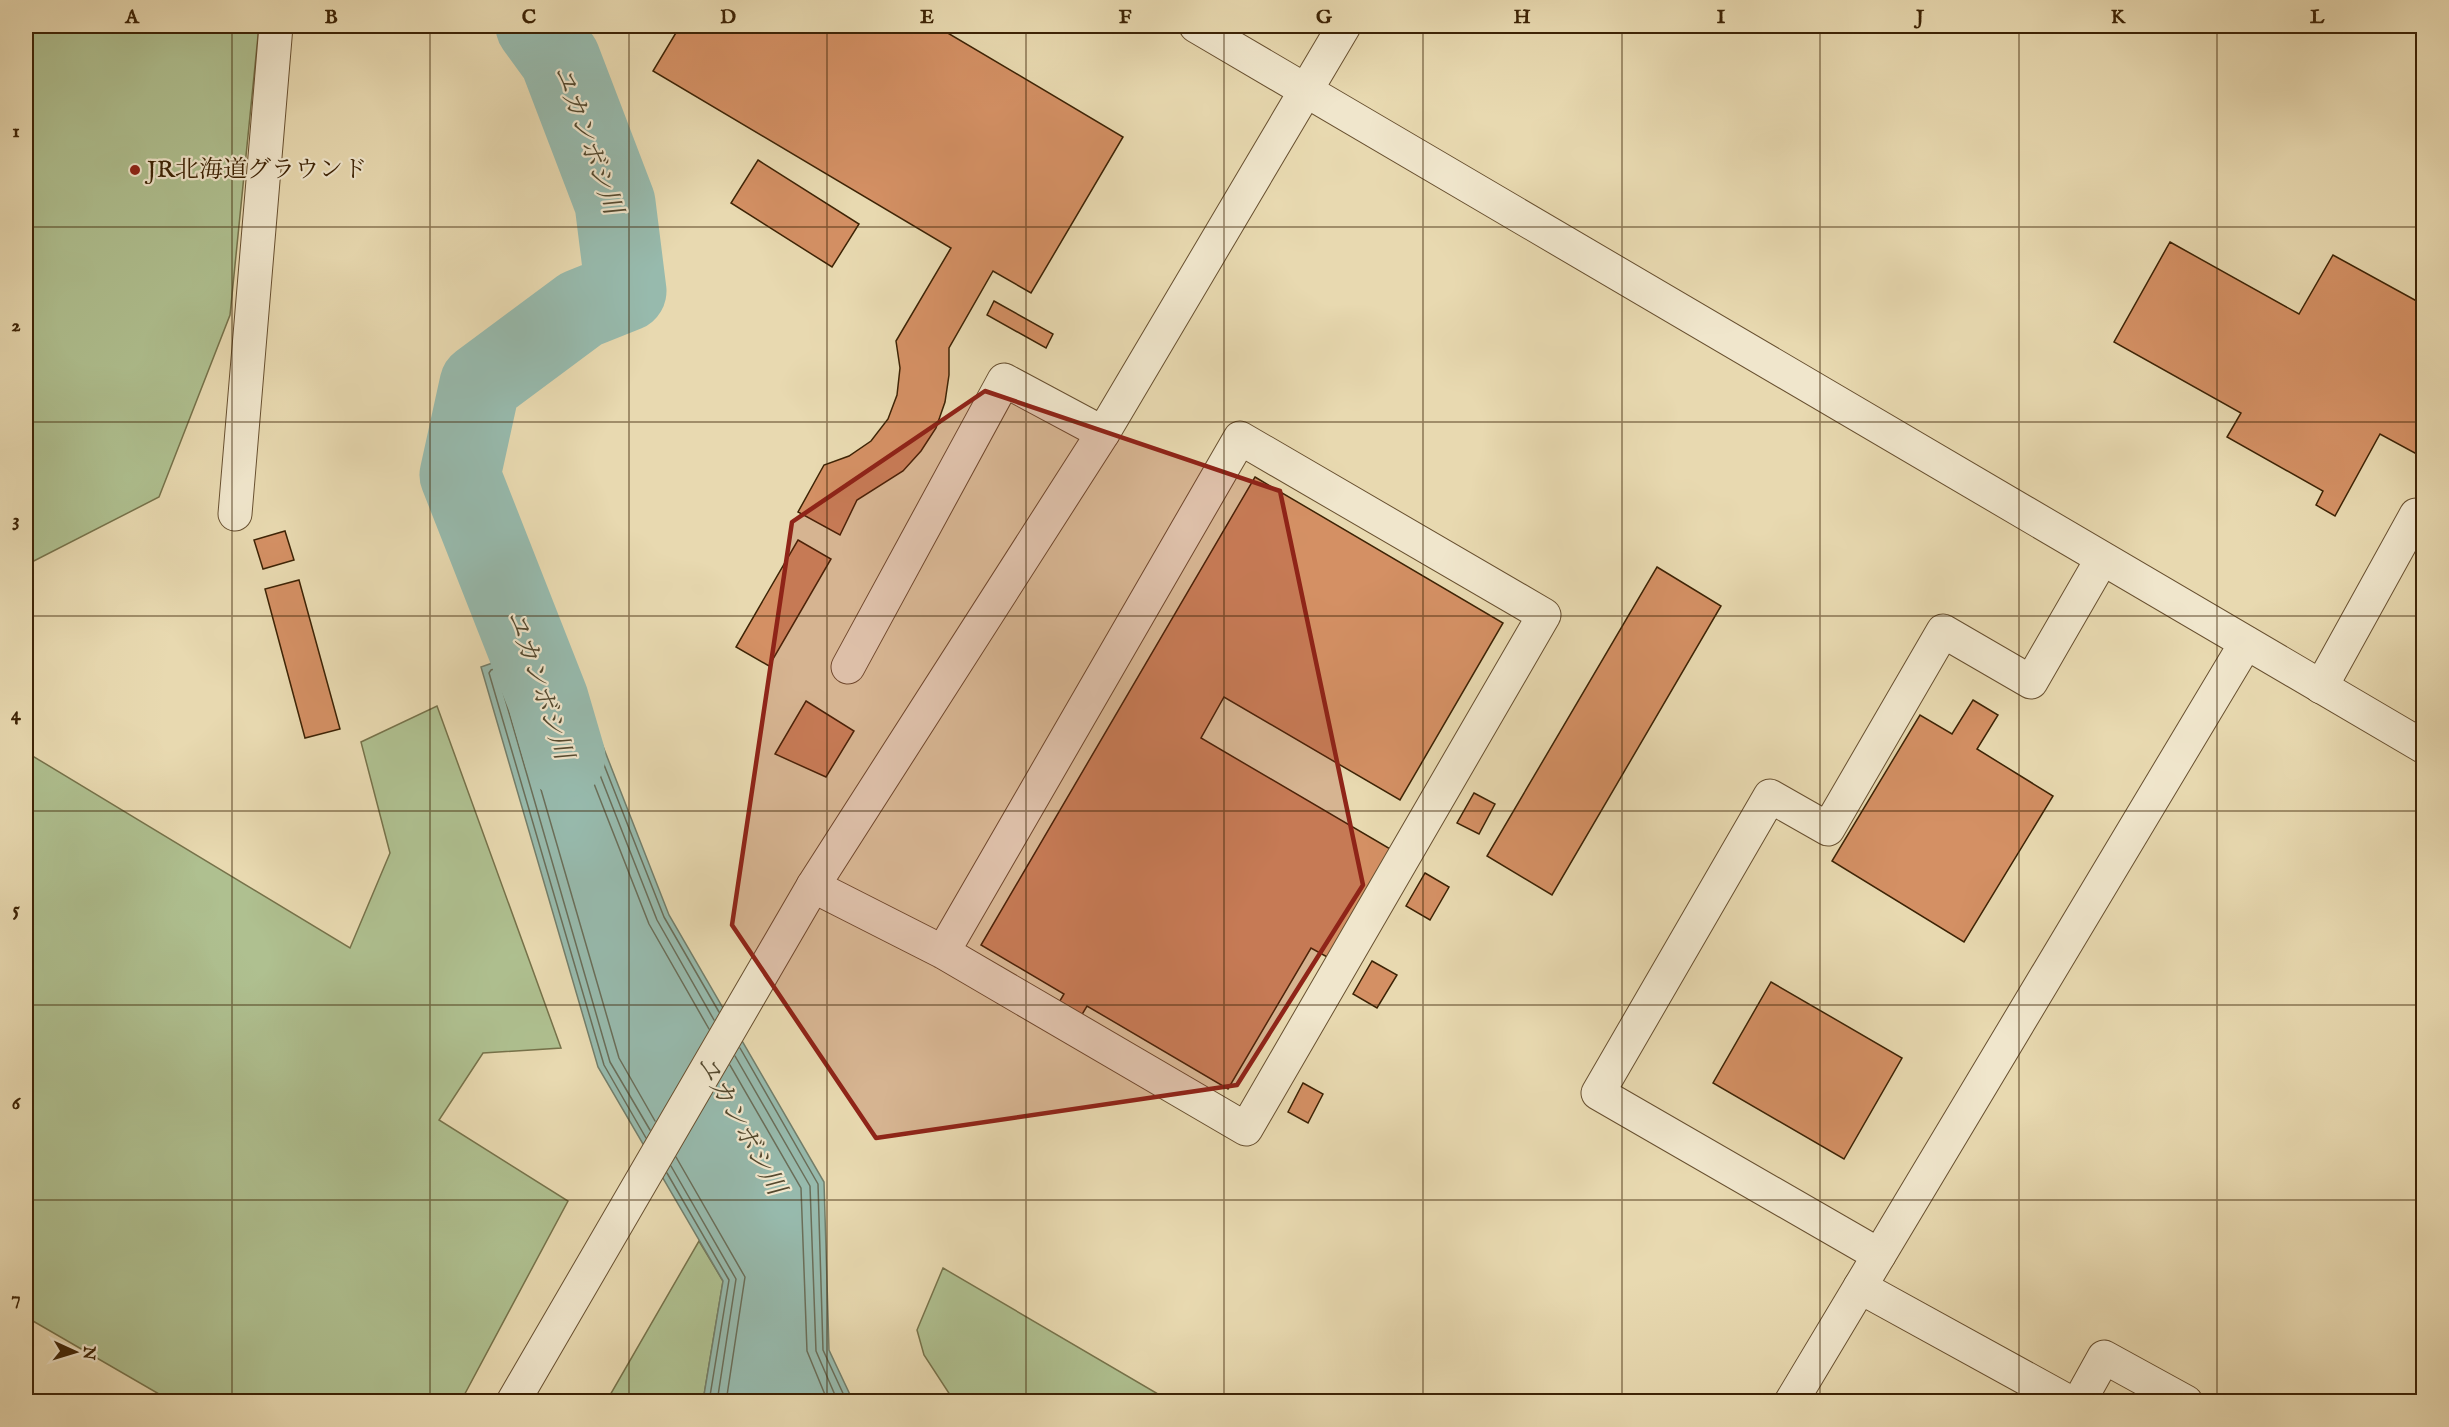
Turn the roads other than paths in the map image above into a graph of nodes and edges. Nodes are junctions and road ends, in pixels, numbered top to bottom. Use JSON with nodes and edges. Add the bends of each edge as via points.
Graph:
{"nodes":[{"id":1,"x":276,"y":26,"type":"edge"},
{"id":2,"x":1196,"y":26,"type":"edge"},
{"id":3,"x":1344,"y":26,"type":"edge"},
{"id":4,"x":1306,"y":88,"type":"junction"},
{"id":5,"x":1103,"y":433,"type":"junction"},
{"id":6,"x":235,"y":514,"type":"dead end"},
{"id":7,"x":2424,"y":519,"type":"edge"},
{"id":8,"x":2102,"y":559,"type":"junction"},
{"id":9,"x":2246,"y":643,"type":"junction"},
{"id":10,"x":848,"y":668,"type":"dead end"},
{"id":11,"x":2321,"y":687,"type":"junction"},
{"id":12,"x":2424,"y":747,"type":"edge"},
{"id":13,"x":813,"y":886,"type":"junction"},
{"id":14,"x":943,"y":952,"type":"junction"},
{"id":15,"x":1879,"y":1255,"type":"junction"},
{"id":16,"x":1860,"y":1287,"type":"junction"},
{"id":17,"x":513,"y":1401,"type":"edge"},
{"id":18,"x":1791,"y":1401,"type":"edge"},
{"id":19,"x":2069,"y":1401,"type":"edge"},
{"id":20,"x":2079,"y":1401,"type":"edge"},
{"id":21,"x":2186,"y":1401,"type":"edge"}],
"edges":[{"from":1,"to":6,"type":"street"},
{"from":2,"to":4,"type":"street"},
{"from":3,"to":4,"type":"street"},
{"from":4,"to":5,"type":"street"},
{"from":4,"to":8,"type":"street"},
{"from":5,"to":10,"type":"street","via":[[1004,380]]},
{"from":5,"to":13,"type":"street"},
{"from":7,"to":11,"type":"street","via":[[2416,515]]},
{"from":8,"to":9,"type":"street"},
{"from":8,"to":15,"type":"street","via":[[2031,682],[1943,631],[1828,829],[1770,796],[1598,1093]]},
{"from":9,"to":11,"type":"street"},
{"from":9,"to":15,"type":"street"},
{"from":11,"to":12,"type":"street"},
{"from":13,"to":14,"type":"street"},
{"from":13,"to":17,"type":"street"},
{"from":14,"to":14,"type":"street","via":[[1246,1129],[1544,615],[1240,438]]},
{"from":15,"to":16,"type":"street"},
{"from":16,"to":18,"type":"street"},
{"from":16,"to":19,"type":"street"},
{"from":20,"to":21,"type":"street","via":[[2104,1357]]}]}
